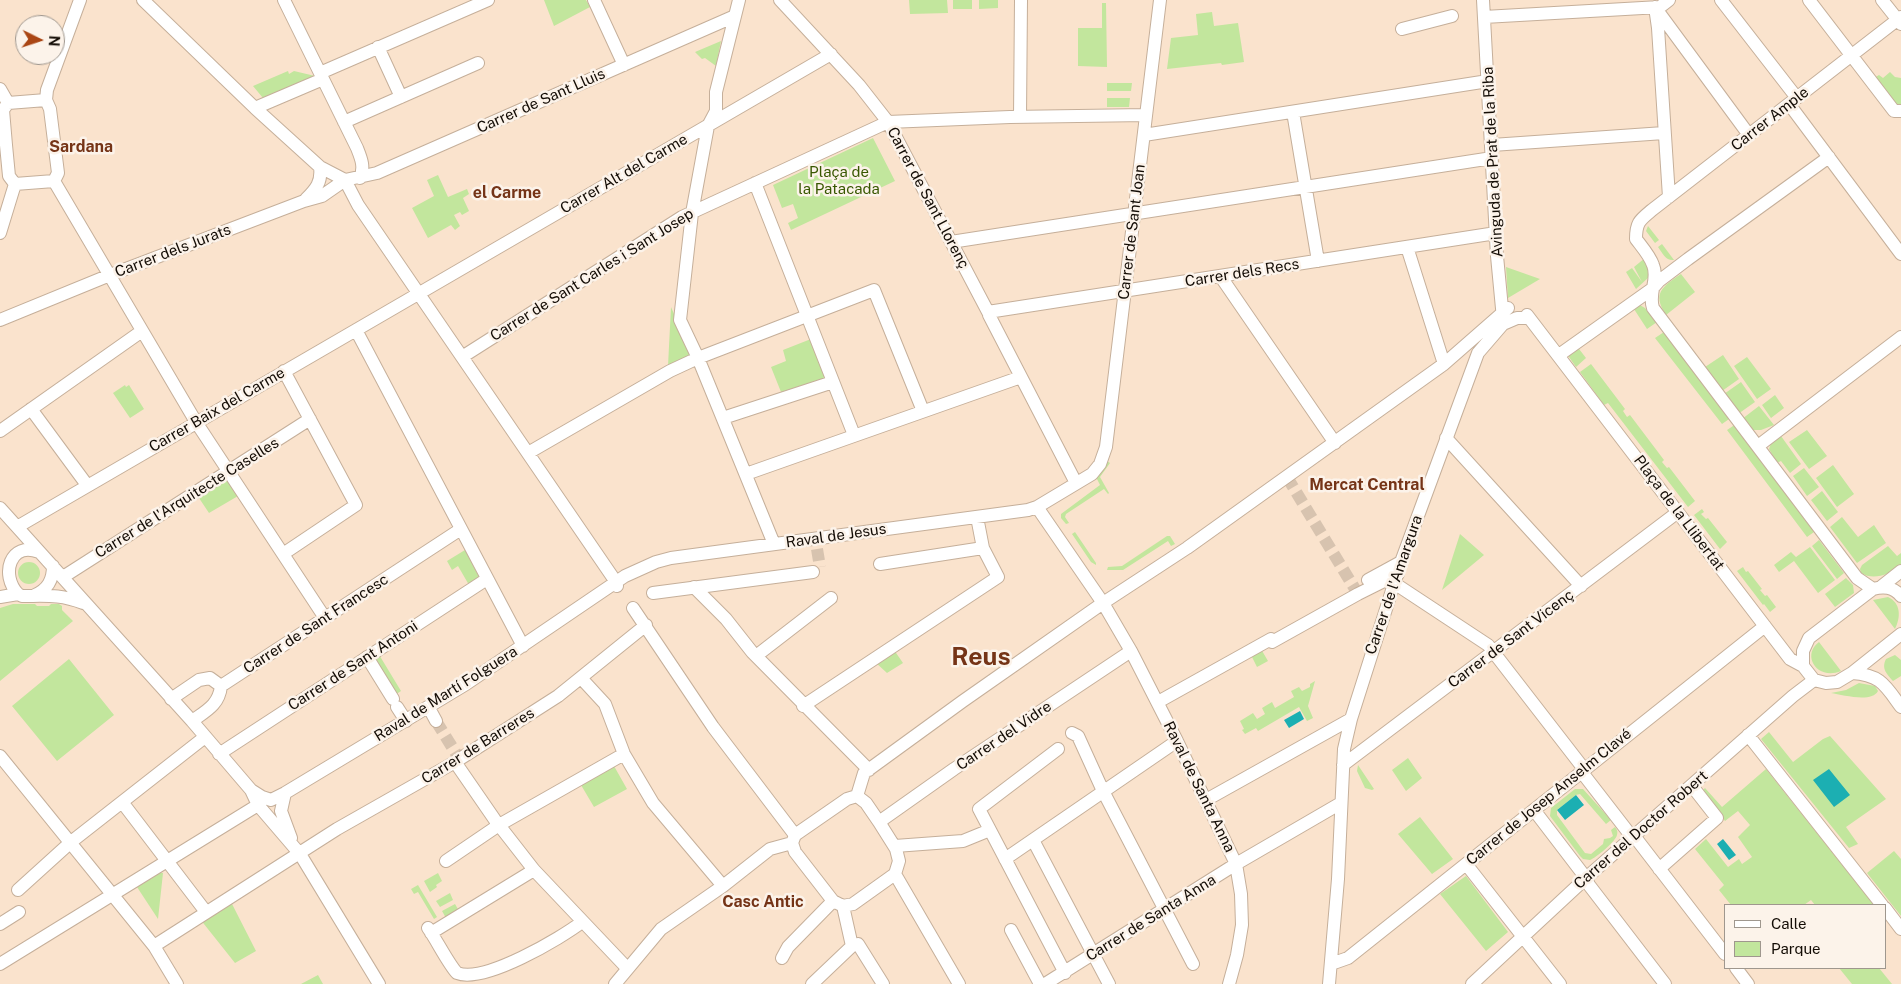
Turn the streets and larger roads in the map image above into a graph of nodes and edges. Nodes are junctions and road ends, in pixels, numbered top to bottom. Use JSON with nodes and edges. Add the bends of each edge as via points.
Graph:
{"nodes":[{"id":1,"x":80,"y":0,"type":"edge"},
{"id":2,"x":143,"y":0,"type":"edge"},
{"id":3,"x":488,"y":0,"type":"edge"},
{"id":4,"x":594,"y":0,"type":"edge"},
{"id":5,"x":739,"y":0,"type":"edge"},
{"id":6,"x":780,"y":0,"type":"edge"},
{"id":7,"x":1021,"y":0,"type":"edge"},
{"id":8,"x":1160,"y":0,"type":"edge"},
{"id":9,"x":1483,"y":0,"type":"edge"},
{"id":10,"x":1669,"y":0,"type":"edge"},
{"id":11,"x":1721,"y":0,"type":"edge"},
{"id":12,"x":1809,"y":0,"type":"edge"},
{"id":13,"x":1882,"y":0,"type":"edge"},
{"id":14,"x":289,"y":2,"type":"edge"},
{"id":15,"x":1652,"y":4,"type":"edge"},
{"id":16,"x":735,"y":16,"type":"junction"},
{"id":17,"x":1452,"y":16,"type":"dead end"},
{"id":18,"x":1484,"y":17,"type":"junction"},
{"id":19,"x":1900,"y":20,"type":"edge"},
{"id":20,"x":1402,"y":29,"type":"dead end"},
{"id":21,"x":378,"y":47,"type":"junction"},
{"id":22,"x":830,"y":54,"type":"junction"},
{"id":23,"x":1852,"y":55,"type":"junction"},
{"id":24,"x":478,"y":63,"type":"dead end"},
{"id":25,"x":624,"y":65,"type":"junction"},
{"id":26,"x":322,"y":76,"type":"junction"},
{"id":27,"x":1488,"y":82,"type":"junction"},
{"id":28,"x":0,"y":89,"type":"edge"},
{"id":29,"x":401,"y":97,"type":"junction"},
{"id":30,"x":46,"y":100,"type":"junction"},
{"id":31,"x":1793,"y":101,"type":"junction"},
{"id":32,"x":8,"y":102,"type":"junction"},
{"id":33,"x":255,"y":108,"type":"junction"},
{"id":34,"x":1901,"y":110,"type":"edge"},
{"id":35,"x":1293,"y":112,"type":"junction"},
{"id":36,"x":1146,"y":115,"type":"junction"},
{"id":37,"x":1020,"y":117,"type":"junction"},
{"id":38,"x":344,"y":122,"type":"junction"},
{"id":39,"x":888,"y":122,"type":"junction"},
{"id":40,"x":708,"y":126,"type":"junction"},
{"id":41,"x":1664,"y":133,"type":"junction"},
{"id":42,"x":1144,"y":135,"type":"junction"},
{"id":43,"x":1749,"y":135,"type":"junction"},
{"id":44,"x":1492,"y":145,"type":"junction"},
{"id":45,"x":3,"y":146,"type":"edge"},
{"id":46,"x":1829,"y":157,"type":"junction"},
{"id":47,"x":1492,"y":158,"type":"junction"},
{"id":48,"x":320,"y":167,"type":"junction"},
{"id":49,"x":360,"y":178,"type":"junction"},
{"id":50,"x":345,"y":180,"type":"junction"},
{"id":51,"x":54,"y":181,"type":"junction"},
{"id":52,"x":755,"y":183,"type":"junction"},
{"id":53,"x":15,"y":184,"type":"junction"},
{"id":54,"x":1305,"y":187,"type":"junction"},
{"id":55,"x":1669,"y":197,"type":"junction"},
{"id":56,"x":304,"y":201,"type":"junction"},
{"id":57,"x":692,"y":213,"type":"junction"},
{"id":58,"x":1134,"y":214,"type":"junction"},
{"id":59,"x":0,"y":233,"type":"edge"},
{"id":60,"x":1496,"y":233,"type":"junction"},
{"id":61,"x":951,"y":242,"type":"junction"},
{"id":62,"x":1407,"y":247,"type":"junction"},
{"id":63,"x":1901,"y":254,"type":"edge"},
{"id":64,"x":1318,"y":261,"type":"junction"},
{"id":65,"x":110,"y":275,"type":"junction"},
{"id":66,"x":1221,"y":277,"type":"junction"},
{"id":67,"x":1652,"y":288,"type":"junction"},
{"id":68,"x":1124,"y":292,"type":"junction"},
{"id":69,"x":418,"y":293,"type":"junction"},
{"id":70,"x":988,"y":314,"type":"junction"},
{"id":71,"x":808,"y":315,"type":"junction"},
{"id":72,"x":1505,"y":315,"type":"junction"},
{"id":73,"x":0,"y":320,"type":"edge"},
{"id":74,"x":356,"y":330,"type":"junction"},
{"id":75,"x":142,"y":331,"type":"junction"},
{"id":76,"x":1901,"y":337,"type":"edge"},
{"id":77,"x":1559,"y":355,"type":"junction"},
{"id":78,"x":462,"y":357,"type":"junction"},
{"id":79,"x":698,"y":358,"type":"junction"},
{"id":80,"x":1444,"y":364,"type":"junction"},
{"id":81,"x":284,"y":371,"type":"junction"},
{"id":82,"x":1021,"y":377,"type":"junction"},
{"id":83,"x":833,"y":382,"type":"junction"},
{"id":84,"x":31,"y":409,"type":"junction"},
{"id":85,"x":923,"y":411,"type":"junction"},
{"id":86,"x":723,"y":418,"type":"junction"},
{"id":87,"x":310,"y":419,"type":"junction"},
{"id":88,"x":196,"y":422,"type":"junction"},
{"id":89,"x":0,"y":431,"type":"edge"},
{"id":90,"x":854,"y":435,"type":"junction"},
{"id":91,"x":1446,"y":438,"type":"junction"},
{"id":92,"x":1334,"y":443,"type":"junction"},
{"id":93,"x":1758,"y":446,"type":"junction"},
{"id":94,"x":528,"y":453,"type":"junction"},
{"id":95,"x":1100,"y":464,"type":"joint"},
{"id":96,"x":229,"y":472,"type":"junction"},
{"id":97,"x":746,"y":474,"type":"junction"},
{"id":98,"x":1076,"y":483,"type":"junction"},
{"id":99,"x":87,"y":486,"type":"junction"},
{"id":100,"x":1037,"y":507,"type":"junction"},
{"id":101,"x":0,"y":508,"type":"edge"},
{"id":102,"x":1678,"y":512,"type":"junction"},
{"id":103,"x":977,"y":517,"type":"junction"},
{"id":104,"x":16,"y":527,"type":"junction"},
{"id":105,"x":461,"y":529,"type":"junction"},
{"id":106,"x":774,"y":544,"type":"junction"},
{"id":107,"x":983,"y":548,"type":"junction"},
{"id":108,"x":21,"y":550,"type":"junction"},
{"id":109,"x":39,"y":552,"type":"junction"},
{"id":110,"x":283,"y":554,"type":"junction"},
{"id":111,"x":880,"y":564,"type":"dead end"},
{"id":112,"x":4,"y":566,"type":"edge"},
{"id":113,"x":52,"y":566,"type":"junction"},
{"id":114,"x":636,"y":570,"type":"joint"},
{"id":115,"x":1901,"y":571,"type":"edge"},
{"id":116,"x":812,"y":572,"type":"dead end"},
{"id":117,"x":1397,"y":573,"type":"junction"},
{"id":118,"x":62,"y":577,"type":"junction"},
{"id":119,"x":487,"y":579,"type":"junction"},
{"id":120,"x":616,"y":584,"type":"junction"},
{"id":121,"x":1581,"y":586,"type":"junction"},
{"id":122,"x":694,"y":587,"type":"junction"},
{"id":123,"x":1877,"y":588,"type":"junction"},
{"id":124,"x":653,"y":593,"type":"dead end"},
{"id":125,"x":18,"y":594,"type":"junction"},
{"id":126,"x":35,"y":595,"type":"junction"},
{"id":127,"x":1901,"y":596,"type":"edge"},
{"id":128,"x":0,"y":597,"type":"edge"},
{"id":129,"x":831,"y":598,"type":"dead end"},
{"id":130,"x":84,"y":603,"type":"junction"},
{"id":131,"x":1103,"y":603,"type":"junction"},
{"id":132,"x":633,"y":608,"type":"dead end"},
{"id":133,"x":326,"y":618,"type":"junction"},
{"id":134,"x":646,"y":624,"type":"junction"},
{"id":135,"x":1765,"y":626,"type":"junction"},
{"id":136,"x":1901,"y":636,"type":"edge"},
{"id":137,"x":523,"y":646,"type":"junction"},
{"id":138,"x":1131,"y":651,"type":"junction"},
{"id":139,"x":1493,"y":652,"type":"junction"},
{"id":140,"x":756,"y":656,"type":"junction"},
{"id":141,"x":367,"y":657,"type":"junction"},
{"id":142,"x":1803,"y":666,"type":"junction"},
{"id":143,"x":1852,"y":674,"type":"junction"},
{"id":144,"x":581,"y":678,"type":"junction"},
{"id":145,"x":1814,"y":680,"type":"junction"},
{"id":146,"x":221,"y":686,"type":"junction"},
{"id":147,"x":171,"y":699,"type":"junction"},
{"id":148,"x":1158,"y":702,"type":"junction"},
{"id":149,"x":1899,"y":703,"type":"edge"},
{"id":150,"x":803,"y":706,"type":"junction"},
{"id":151,"x":429,"y":708,"type":"junction"},
{"id":152,"x":1351,"y":718,"type":"junction"},
{"id":153,"x":192,"y":721,"type":"junction"},
{"id":154,"x":406,"y":721,"type":"junction"},
{"id":155,"x":436,"y":721,"type":"tunnel mouth"},
{"id":156,"x":1072,"y":732,"type":"dead end"},
{"id":157,"x":1748,"y":735,"type":"junction"},
{"id":158,"x":204,"y":737,"type":"junction"},
{"id":159,"x":1177,"y":740,"type":"junction"},
{"id":160,"x":1058,"y":749,"type":"dead end"},
{"id":161,"x":219,"y":754,"type":"junction"},
{"id":162,"x":624,"y":754,"type":"junction"},
{"id":163,"x":0,"y":756,"type":"edge"},
{"id":164,"x":457,"y":759,"type":"junction"},
{"id":165,"x":1343,"y":765,"type":"junction"},
{"id":166,"x":1584,"y":769,"type":"junction"},
{"id":167,"x":866,"y":772,"type":"junction"},
{"id":168,"x":1692,"y":786,"type":"junction"},
{"id":169,"x":251,"y":790,"type":"junction"},
{"id":170,"x":1103,"y":791,"type":"junction"},
{"id":171,"x":285,"y":793,"type":"junction"},
{"id":172,"x":857,"y":796,"type":"junction"},
{"id":173,"x":1206,"y":800,"type":"junction"},
{"id":174,"x":122,"y":802,"type":"junction"},
{"id":175,"x":1341,"y":803,"type":"junction"},
{"id":176,"x":258,"y":805,"type":"junction"},
{"id":177,"x":1534,"y":810,"type":"junction"},
{"id":178,"x":879,"y":822,"type":"junction"},
{"id":179,"x":499,"y":825,"type":"junction"},
{"id":180,"x":990,"y":830,"type":"junction"},
{"id":181,"x":1632,"y":838,"type":"junction"},
{"id":182,"x":794,"y":839,"type":"junction"},
{"id":183,"x":1033,"y":840,"type":"junction"},
{"id":184,"x":71,"y":842,"type":"junction"},
{"id":185,"x":895,"y":846,"type":"junction"},
{"id":186,"x":297,"y":849,"type":"junction"},
{"id":187,"x":1005,"y":859,"type":"junction"},
{"id":188,"x":166,"y":860,"type":"junction"},
{"id":189,"x":446,"y":861,"type":"dead end"},
{"id":190,"x":1236,"y":864,"type":"junction"},
{"id":191,"x":1466,"y":864,"type":"junction"},
{"id":192,"x":1659,"y":869,"type":"junction"},
{"id":193,"x":534,"y":870,"type":"junction"},
{"id":194,"x":896,"y":874,"type":"junction"},
{"id":195,"x":1586,"y":878,"type":"junction"},
{"id":196,"x":723,"y":886,"type":"junction"},
{"id":197,"x":18,"y":890,"type":"dead end"},
{"id":198,"x":113,"y":894,"type":"junction"},
{"id":199,"x":838,"y":903,"type":"junction"},
{"id":200,"x":1881,"y":904,"type":"edge"},
{"id":201,"x":1886,"y":909,"type":"edge"},
{"id":202,"x":1166,"y":910,"type":"junction"},
{"id":203,"x":19,"y":912,"type":"dead end"},
{"id":204,"x":206,"y":912,"type":"junction"},
{"id":205,"x":582,"y":922,"type":"junction"},
{"id":206,"x":0,"y":924,"type":"edge"},
{"id":207,"x":1901,"y":929,"type":"edge"},
{"id":208,"x":1011,"y":930,"type":"dead end"},
{"id":209,"x":1522,"y":936,"type":"junction"},
{"id":210,"x":154,"y":946,"type":"junction"},
{"id":211,"x":852,"y":946,"type":"junction"},
{"id":212,"x":1724,"y":953,"type":"edge"},
{"id":213,"x":1094,"y":954,"type":"junction"},
{"id":214,"x":782,"y":958,"type":"dead end"},
{"id":215,"x":0,"y":964,"type":"edge"},
{"id":216,"x":1194,"y":964,"type":"dead end"},
{"id":217,"x":1331,"y":964,"type":"junction"},
{"id":218,"x":627,"y":968,"type":"junction"},
{"id":219,"x":1737,"y":969,"type":"edge"},
{"id":220,"x":1065,"y":973,"type":"junction"},
{"id":221,"x":476,"y":981,"type":"edge"},
{"id":222,"x":178,"y":984,"type":"edge"},
{"id":223,"x":379,"y":984,"type":"edge"},
{"id":224,"x":615,"y":984,"type":"edge"},
{"id":225,"x":812,"y":984,"type":"edge"},
{"id":226,"x":883,"y":984,"type":"edge"},
{"id":227,"x":959,"y":984,"type":"edge"},
{"id":228,"x":1040,"y":984,"type":"edge"},
{"id":229,"x":1045,"y":984,"type":"edge"},
{"id":230,"x":1109,"y":984,"type":"edge"},
{"id":231,"x":1229,"y":984,"type":"edge"},
{"id":232,"x":1329,"y":984,"type":"edge"},
{"id":233,"x":1472,"y":984,"type":"edge"},
{"id":234,"x":1560,"y":984,"type":"edge"},
{"id":235,"x":1665,"y":984,"type":"edge"},
{"id":236,"x":1748,"y":984,"type":"edge"}],
"edges":[{"from":1,"to":30,"type":"street","via":[[46,90]]},
{"from":2,"to":33,"type":"street"},
{"from":3,"to":21,"type":"street"},
{"from":4,"to":25,"type":"street"},
{"from":5,"to":16,"type":"street"},
{"from":6,"to":22,"type":"street","name":"Carrer de Sant Llorenç"},
{"from":7,"to":37,"type":"street"},
{"from":8,"to":36,"type":"street","name":"Carrer de Sant Joan"},
{"from":9,"to":18,"type":"street","name":"Avinguda de Prat de la Riba"},
{"from":10,"to":15,"type":"street","via":[[1660,7]]},
{"from":11,"to":31,"type":"street"},
{"from":12,"to":23,"type":"street"},
{"from":13,"to":19,"type":"street"},
{"from":14,"to":26,"type":"street"},
{"from":15,"to":18,"type":"street"},
{"from":15,"to":41,"type":"street","via":[[1658,28]]},
{"from":15,"to":43,"type":"street"},
{"from":16,"to":25,"type":"street","name":"Carrer de Sant Lluis"},
{"from":16,"to":40,"type":"street","via":[[716,92],[716,111]]},
{"from":17,"to":20,"type":"street"},
{"from":18,"to":27,"type":"street","name":"Avinguda de Prat de la Riba"},
{"from":19,"to":23,"type":"street","name":"Carrer Ample"},
{"from":21,"to":26,"type":"street"},
{"from":21,"to":29,"type":"street"},
{"from":22,"to":39,"type":"street","name":"Carrer de Sant Llorenç"},
{"from":22,"to":40,"type":"street","name":"Carrer Alt del Carme"},
{"from":23,"to":31,"type":"street","name":"Carrer Ample"},
{"from":23,"to":34,"type":"street","via":[[1894,111]]},
{"from":24,"to":29,"type":"street"},
{"from":25,"to":49,"type":"street","name":"Carrer de Sant Lluis"},
{"from":26,"to":33,"type":"street"},
{"from":26,"to":38,"type":"street"},
{"from":27,"to":35,"type":"street"},
{"from":27,"to":44,"type":"street","name":"Avinguda de Prat de la Riba"},
{"from":28,"to":32,"type":"street"},
{"from":29,"to":38,"type":"street"},
{"from":30,"to":32,"type":"street"},
{"from":30,"to":51,"type":"street","via":[[58,173]]},
{"from":31,"to":43,"type":"street","name":"Carrer Ample"},
{"from":31,"to":46,"type":"street"},
{"from":32,"to":45,"type":"street","via":[[3,110]]},
{"from":33,"to":48,"type":"street"},
{"from":35,"to":42,"type":"street"},
{"from":35,"to":54,"type":"street"},
{"from":36,"to":37,"type":"street"},
{"from":36,"to":42,"type":"street","name":"Carrer de Sant Joan"},
{"from":37,"to":39,"type":"street"},
{"from":38,"to":49,"type":"street","via":[[362,160],[364,171]]},
{"from":39,"to":52,"type":"street","name":"Carrer de Sant Carles i Sant Josep"},
{"from":39,"to":61,"type":"street","name":"Carrer de Sant Llorenç"},
{"from":40,"to":57,"type":"street"},
{"from":40,"to":69,"type":"street","name":"Carrer Alt del Carme"},
{"from":41,"to":44,"type":"street"},
{"from":41,"to":55,"type":"street"},
{"from":42,"to":58,"type":"street","name":"Carrer de Sant Joan"},
{"from":43,"to":55,"type":"street","name":"Carrer Ample"},
{"from":44,"to":47,"type":"street","name":"Avinguda de Prat de la Riba"},
{"from":45,"to":53,"type":"street"},
{"from":46,"to":63,"type":"street"},
{"from":46,"to":67,"type":"street"},
{"from":47,"to":54,"type":"street"},
{"from":47,"to":60,"type":"street","name":"Avinguda de Prat de la Riba"},
{"from":48,"to":50,"type":"street"},
{"from":48,"to":56,"type":"street","via":[[320,183]]},
{"from":49,"to":50,"type":"street","name":"Carrer de Sant Lluis"},
{"from":50,"to":56,"type":"street","name":"Carrer dels Jurats","via":[[322,196]]},
{"from":50,"to":69,"type":"street","via":[[358,205]]},
{"from":51,"to":53,"type":"street"},
{"from":51,"to":65,"type":"street"},
{"from":52,"to":57,"type":"street","name":"Carrer de Sant Carles i Sant Josep"},
{"from":52,"to":71,"type":"street"},
{"from":53,"to":59,"type":"street"},
{"from":54,"to":58,"type":"street"},
{"from":54,"to":64,"type":"street"},
{"from":55,"to":67,"type":"street","name":"Carrer Ample","via":[[1639,221],[1636,239],[1654,266]]},
{"from":56,"to":65,"type":"street","name":"Carrer dels Jurats"},
{"from":57,"to":78,"type":"street","name":"Carrer de Sant Carles i Sant Josep"},
{"from":57,"to":79,"type":"street","via":[[680,320]]},
{"from":58,"to":61,"type":"street"},
{"from":58,"to":68,"type":"street","name":"Carrer de Sant Joan"},
{"from":60,"to":62,"type":"street","name":"Carrer dels Recs"},
{"from":60,"to":72,"type":"street","name":"Avinguda de Prat de la Riba"},
{"from":61,"to":70,"type":"street","name":"Carrer de Sant Llorenç"},
{"from":62,"to":64,"type":"street","name":"Carrer dels Recs"},
{"from":62,"to":80,"type":"street"},
{"from":64,"to":66,"type":"street","name":"Carrer dels Recs"},
{"from":65,"to":73,"type":"street","name":"Carrer dels Jurats"},
{"from":65,"to":75,"type":"street"},
{"from":66,"to":68,"type":"street","name":"Carrer dels Recs"},
{"from":66,"to":92,"type":"street"},
{"from":67,"to":77,"type":"street"},
{"from":67,"to":93,"type":"street","via":[[1653,308]]},
{"from":68,"to":70,"type":"street","name":"Carrer dels Recs"},
{"from":68,"to":95,"type":"street","name":"Carrer de Sant Joan","via":[[1106,447]]},
{"from":69,"to":74,"type":"street","name":"Carrer Baix del Carme"},
{"from":69,"to":78,"type":"street"},
{"from":70,"to":82,"type":"street","name":"Carrer de Sant Llorenç"},
{"from":71,"to":79,"type":"street"},
{"from":71,"to":83,"type":"street"},
{"from":71,"to":85,"type":"street","via":[[874,290]]},
{"from":72,"to":77,"type":"street","name":"Plaça de la Llibertat","via":[[1527,316]]},
{"from":72,"to":80,"type":"street"},
{"from":72,"to":91,"type":"street","name":"Carrer de l'Amargura","via":[[1478,353]]},
{"from":74,"to":81,"type":"street","name":"Carrer Baix del Carme"},
{"from":74,"to":105,"type":"street"},
{"from":75,"to":84,"type":"street"},
{"from":75,"to":88,"type":"street"},
{"from":76,"to":93,"type":"street"},
{"from":77,"to":102,"type":"street","name":"Plaça de la Llibertat"},
{"from":78,"to":94,"type":"street"},
{"from":79,"to":86,"type":"street"},
{"from":79,"to":94,"type":"street","via":[[670,370]]},
{"from":80,"to":92,"type":"street"},
{"from":81,"to":87,"type":"street"},
{"from":81,"to":88,"type":"street","name":"Carrer Baix del Carme"},
{"from":82,"to":85,"type":"street"},
{"from":82,"to":98,"type":"street","name":"Carrer de Sant Llorenç"},
{"from":83,"to":86,"type":"street"},
{"from":83,"to":90,"type":"street"},
{"from":84,"to":89,"type":"street"},
{"from":84,"to":99,"type":"street"},
{"from":85,"to":90,"type":"street"},
{"from":86,"to":97,"type":"street"},
{"from":87,"to":96,"type":"street","name":"Carrer de l'Arquitecte Caselles"},
{"from":87,"to":110,"type":"street","via":[[356,505]]},
{"from":88,"to":96,"type":"street"},
{"from":88,"to":99,"type":"street","name":"Carrer Baix del Carme"},
{"from":90,"to":97,"type":"street"},
{"from":91,"to":117,"type":"street","name":"Carrer de l'Amargura"},
{"from":91,"to":121,"type":"street"},
{"from":92,"to":131,"type":"street","via":[[1187,548]]},
{"from":93,"to":123,"type":"street","via":[[1858,578]]},
{"from":94,"to":120,"type":"street"},
{"from":95,"to":98,"type":"street","name":"Raval de Jesus","via":[[1092,474]]},
{"from":96,"to":110,"type":"street"},
{"from":96,"to":118,"type":"street","name":"Carrer de l'Arquitecte Caselles"},
{"from":97,"to":106,"type":"street"},
{"from":98,"to":100,"type":"street","name":"Raval de Jesus"},
{"from":99,"to":104,"type":"street","name":"Carrer Baix del Carme"},
{"from":100,"to":103,"type":"street","name":"Raval de Jesus"},
{"from":100,"to":131,"type":"street","name":"Raval de Santa Anna"},
{"from":101,"to":104,"type":"street"},
{"from":102,"to":121,"type":"street","name":"Carrer de Sant Vicenç"},
{"from":102,"to":135,"type":"street","name":"Plaça de la Llibertat"},
{"from":103,"to":106,"type":"street","name":"Raval de Jesus","via":[[817,544]]},
{"from":103,"to":107,"type":"street"},
{"from":104,"to":108,"type":"street","via":[[23,540]]},
{"from":104,"to":109,"type":"street"},
{"from":105,"to":119,"type":"street"},
{"from":105,"to":133,"type":"street","name":"Carrer de Sant Francesc"},
{"from":106,"to":114,"type":"street","name":"Raval de Jesus","via":[[671,558]]},
{"from":107,"to":111,"type":"street"},
{"from":107,"to":150,"type":"street","via":[[998,577]]},
{"from":108,"to":109,"type":"street"},
{"from":108,"to":112,"type":"street"},
{"from":109,"to":113,"type":"street"},
{"from":110,"to":133,"type":"street"},
{"from":112,"to":125,"type":"street","via":[[6,578]]},
{"from":113,"to":118,"type":"street"},
{"from":113,"to":126,"type":"street","via":[[52,576],[46,588]]},
{"from":114,"to":120,"type":"street","name":"Raval de Martí Folguera"},
{"from":115,"to":123,"type":"street"},
{"from":116,"to":122,"type":"street"},
{"from":117,"to":139,"type":"street"},
{"from":117,"to":148,"type":"street"},
{"from":117,"to":152,"type":"street","name":"Carrer de l'Amargura"},
{"from":118,"to":130,"type":"street"},
{"from":119,"to":137,"type":"street"},
{"from":119,"to":141,"type":"street","name":"Carrer de Sant Antoni"},
{"from":120,"to":137,"type":"street","name":"Raval de Martí Folguera"},
{"from":121,"to":139,"type":"street","name":"Carrer de Sant Vicenç"},
{"from":122,"to":124,"type":"street"},
{"from":122,"to":140,"type":"street"},
{"from":123,"to":127,"type":"street","via":[[1890,588]]},
{"from":123,"to":142,"type":"street","via":[[1810,638],[1803,651]]},
{"from":125,"to":126,"type":"street"},
{"from":125,"to":128,"type":"street"},
{"from":126,"to":130,"type":"street","via":[[53,594]]},
{"from":129,"to":140,"type":"street"},
{"from":130,"to":147,"type":"street"},
{"from":131,"to":138,"type":"street","name":"Raval de Santa Anna"},
{"from":131,"to":167,"type":"street"},
{"from":132,"to":134,"type":"street"},
{"from":133,"to":146,"type":"street","name":"Carrer de Sant Francesc"},
{"from":134,"to":144,"type":"street","name":"Carrer de Barreres"},
{"from":134,"to":182,"type":"street","via":[[713,727]]},
{"from":135,"to":142,"type":"street","name":"Plaça de la Llibertat","via":[[1790,659]]},
{"from":135,"to":166,"type":"street","name":"Carrer de Josep Anselm Clavé"},
{"from":136,"to":143,"type":"street"},
{"from":137,"to":151,"type":"street","name":"Raval de Martí Folguera"},
{"from":138,"to":148,"type":"street","name":"Raval de Santa Anna"},
{"from":138,"to":178,"type":"street","name":"Carrer del Vidre"},
{"from":139,"to":165,"type":"street","name":"Carrer de Sant Vicenç"},
{"from":139,"to":166,"type":"street"},
{"from":140,"to":150,"type":"street"},
{"from":141,"to":154,"type":"street"},
{"from":141,"to":161,"type":"street","name":"Carrer de Sant Antoni"},
{"from":142,"to":145,"type":"street","name":"Plaça de la Llibertat"},
{"from":143,"to":145,"type":"street","via":[[1837,682]]},
{"from":143,"to":149,"type":"street","via":[[1868,674],[1880,680]]},
{"from":144,"to":162,"type":"street","via":[[605,704]]},
{"from":144,"to":164,"type":"street","name":"Carrer de Barreres"},
{"from":145,"to":157,"type":"street","name":"Carrer del Doctor Robert"},
{"from":146,"to":147,"type":"street","via":[[210,678],[199,680]]},
{"from":146,"to":153,"type":"street","via":[[215,705]]},
{"from":147,"to":153,"type":"street"},
{"from":148,"to":159,"type":"street","name":"Raval de Santa Anna"},
{"from":150,"to":167,"type":"street"},
{"from":151,"to":154,"type":"street","name":"Raval de Martí Folguera"},
{"from":151,"to":155,"type":"street"},
{"from":152,"to":165,"type":"street","name":"Carrer de l'Amargura"},
{"from":152,"to":173,"type":"street"},
{"from":153,"to":158,"type":"street"},
{"from":154,"to":171,"type":"street","name":"Raval de Martí Folguera"},
{"from":156,"to":170,"type":"street","via":[[1078,736]]},
{"from":157,"to":168,"type":"street","name":"Carrer del Doctor Robert"},
{"from":157,"to":200,"type":"street"},
{"from":158,"to":161,"type":"street"},
{"from":158,"to":174,"type":"street"},
{"from":159,"to":170,"type":"street"},
{"from":159,"to":173,"type":"street","name":"Raval de Santa Anna"},
{"from":160,"to":180,"type":"street","via":[[979,809]]},
{"from":161,"to":169,"type":"street"},
{"from":162,"to":179,"type":"street"},
{"from":162,"to":196,"type":"street","via":[[653,803]]},
{"from":163,"to":184,"type":"street"},
{"from":164,"to":179,"type":"street"},
{"from":164,"to":186,"type":"street","name":"Carrer de Barreres"},
{"from":165,"to":175,"type":"street","name":"Carrer de l'Amargura"},
{"from":166,"to":177,"type":"street","name":"Carrer de Josep Anselm Clavé"},
{"from":166,"to":181,"type":"street","via":[[1584,775]]},
{"from":167,"to":172,"type":"street"},
{"from":168,"to":181,"type":"street","name":"Carrer del Doctor Robert"},
{"from":168,"to":192,"type":"street","via":[[1718,818]]},
{"from":169,"to":171,"type":"street","name":"Raval de Martí Folguera","via":[[271,800]]},
{"from":169,"to":176,"type":"street"},
{"from":170,"to":183,"type":"street"},
{"from":170,"to":202,"type":"street"},
{"from":171,"to":186,"type":"street","via":[[281,811]]},
{"from":172,"to":178,"type":"street","via":[[866,802]]},
{"from":172,"to":182,"type":"street","via":[[847,799]]},
{"from":173,"to":190,"type":"street","name":"Raval de Santa Anna"},
{"from":174,"to":184,"type":"street"},
{"from":174,"to":188,"type":"street"},
{"from":175,"to":190,"type":"street","name":"Carrer de Santa Anna"},
{"from":175,"to":217,"type":"street","name":"Carrer de l'Amargura"},
{"from":176,"to":186,"type":"street"},
{"from":176,"to":188,"type":"street"},
{"from":177,"to":191,"type":"street","name":"Carrer de Josep Anselm Clavé"},
{"from":177,"to":195,"type":"street"},
{"from":178,"to":185,"type":"street"},
{"from":179,"to":189,"type":"street"},
{"from":179,"to":193,"type":"street"},
{"from":180,"to":185,"type":"street","via":[[963,841]]},
{"from":180,"to":187,"type":"street"},
{"from":181,"to":192,"type":"street","via":[[1638,841]]},
{"from":181,"to":195,"type":"street","name":"Carrer del Doctor Robert"},
{"from":182,"to":196,"type":"street","via":[[770,849]]},
{"from":182,"to":199,"type":"street","via":[[795,852]]},
{"from":183,"to":187,"type":"street"},
{"from":183,"to":213,"type":"street"},
{"from":184,"to":197,"type":"street"},
{"from":184,"to":198,"type":"street"},
{"from":185,"to":194,"type":"street","via":[[900,861]]},
{"from":186,"to":204,"type":"street","name":"Carrer de Barreres"},
{"from":186,"to":223,"type":"street"},
{"from":187,"to":220,"type":"street"},
{"from":188,"to":198,"type":"street"},
{"from":188,"to":204,"type":"street"},
{"from":190,"to":202,"type":"street","name":"Carrer de Santa Anna"},
{"from":190,"to":231,"type":"street","name":"Raval de Santa Anna","via":[[1242,925]]},
{"from":191,"to":209,"type":"street"},
{"from":191,"to":217,"type":"street","name":"Carrer de Josep Anselm Clavé","via":[[1348,958]]},
{"from":192,"to":212,"type":"street"},
{"from":193,"to":205,"type":"street"},
{"from":193,"to":221,"type":"street","via":[[430,930],[457,973]]},
{"from":194,"to":199,"type":"street","via":[[853,904]]},
{"from":194,"to":227,"type":"street"},
{"from":195,"to":209,"type":"street","name":"Carrer del Doctor Robert"},
{"from":195,"to":235,"type":"street"},
{"from":196,"to":218,"type":"street","via":[[661,929]]},
{"from":198,"to":210,"type":"street"},
{"from":198,"to":215,"type":"street"},
{"from":199,"to":211,"type":"street"},
{"from":199,"to":214,"type":"street","via":[[788,947]]},
{"from":201,"to":207,"type":"street"},
{"from":202,"to":213,"type":"street","name":"Carrer de Santa Anna"},
{"from":202,"to":216,"type":"street"},
{"from":203,"to":206,"type":"street"},
{"from":204,"to":210,"type":"street","name":"Carrer de Barreres"},
{"from":205,"to":218,"type":"street"},
{"from":205,"to":221,"type":"street","via":[[521,964]]},
{"from":208,"to":228,"type":"street"},
{"from":209,"to":233,"type":"street","name":"Carrer del Doctor Robert"},
{"from":209,"to":234,"type":"street"},
{"from":210,"to":222,"type":"street"},
{"from":211,"to":225,"type":"street"},
{"from":211,"to":226,"type":"street","via":[[858,944]]},
{"from":213,"to":220,"type":"street","name":"Carrer de Santa Anna"},
{"from":213,"to":230,"type":"street"},
{"from":217,"to":232,"type":"street","name":"Carrer de l'Amargura"},
{"from":218,"to":224,"type":"street"},
{"from":219,"to":236,"type":"street"},
{"from":220,"to":229,"type":"street","name":"Carrer de Santa Anna"}]}
